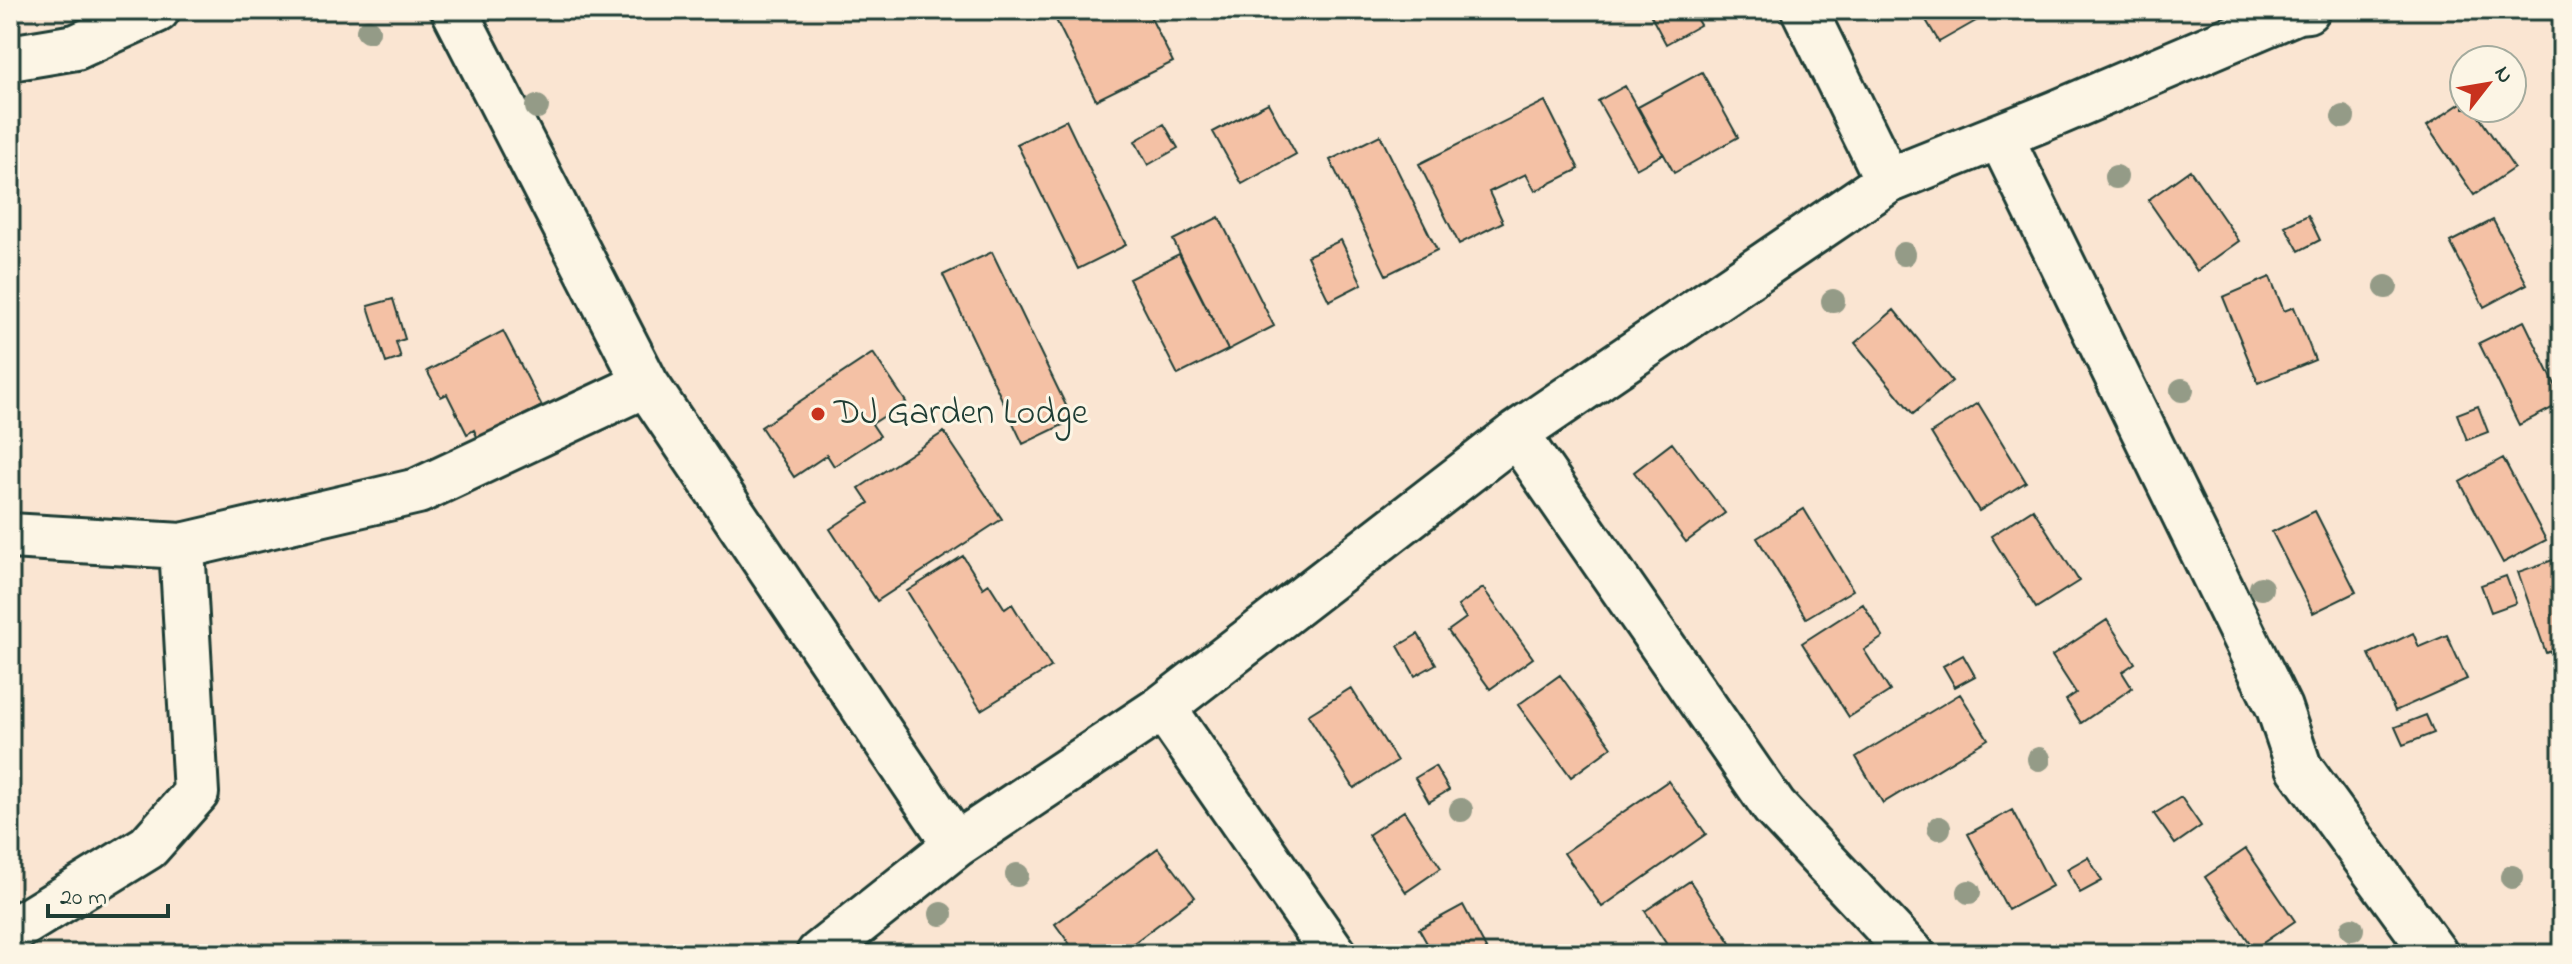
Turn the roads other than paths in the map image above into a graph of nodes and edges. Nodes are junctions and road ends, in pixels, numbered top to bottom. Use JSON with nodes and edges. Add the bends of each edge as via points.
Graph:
{"nodes":[{"id":1,"x":157,"y":10,"type":"edge"},
{"id":2,"x":454,"y":10,"type":"edge"},
{"id":3,"x":1804,"y":10,"type":"edge"},
{"id":4,"x":2300,"y":10,"type":"edge"},
{"id":5,"x":10,"y":58,"type":"edge"},
{"id":6,"x":2000,"y":136,"type":"junction"},
{"id":7,"x":1888,"y":181,"type":"junction"},
{"id":8,"x":646,"y":384,"type":"junction"},
{"id":9,"x":1516,"y":434,"type":"junction"},
{"id":10,"x":10,"y":536,"type":"edge"},
{"id":11,"x":182,"y":546,"type":"junction"},
{"id":12,"x":1163,"y":707,"type":"junction"},
{"id":13,"x":956,"y":845,"type":"junction"},
{"id":14,"x":10,"y":932,"type":"edge"},
{"id":15,"x":819,"y":954,"type":"edge"},
{"id":16,"x":1334,"y":954,"type":"edge"},
{"id":17,"x":1912,"y":954,"type":"edge"},
{"id":18,"x":2435,"y":954,"type":"edge"}],
"edges":[{"from":1,"to":5,"type":"street","via":[[76,47]]},
{"from":2,"to":8,"type":"street"},
{"from":3,"to":7,"type":"street"},
{"from":4,"to":6,"type":"street"},
{"from":6,"to":7,"type":"street"},
{"from":6,"to":18,"type":"street","via":[[2279,708],[2299,767]]},
{"from":7,"to":9,"type":"street"},
{"from":8,"to":11,"type":"street","via":[[418,491]]},
{"from":8,"to":13,"type":"street"},
{"from":9,"to":12,"type":"street"},
{"from":9,"to":17,"type":"street","via":[[1774,807]]},
{"from":10,"to":11,"type":"street"},
{"from":11,"to":14,"type":"street","via":[[196,793],[148,847]]},
{"from":12,"to":13,"type":"street"},
{"from":12,"to":16,"type":"street"},
{"from":13,"to":15,"type":"street"}]}
